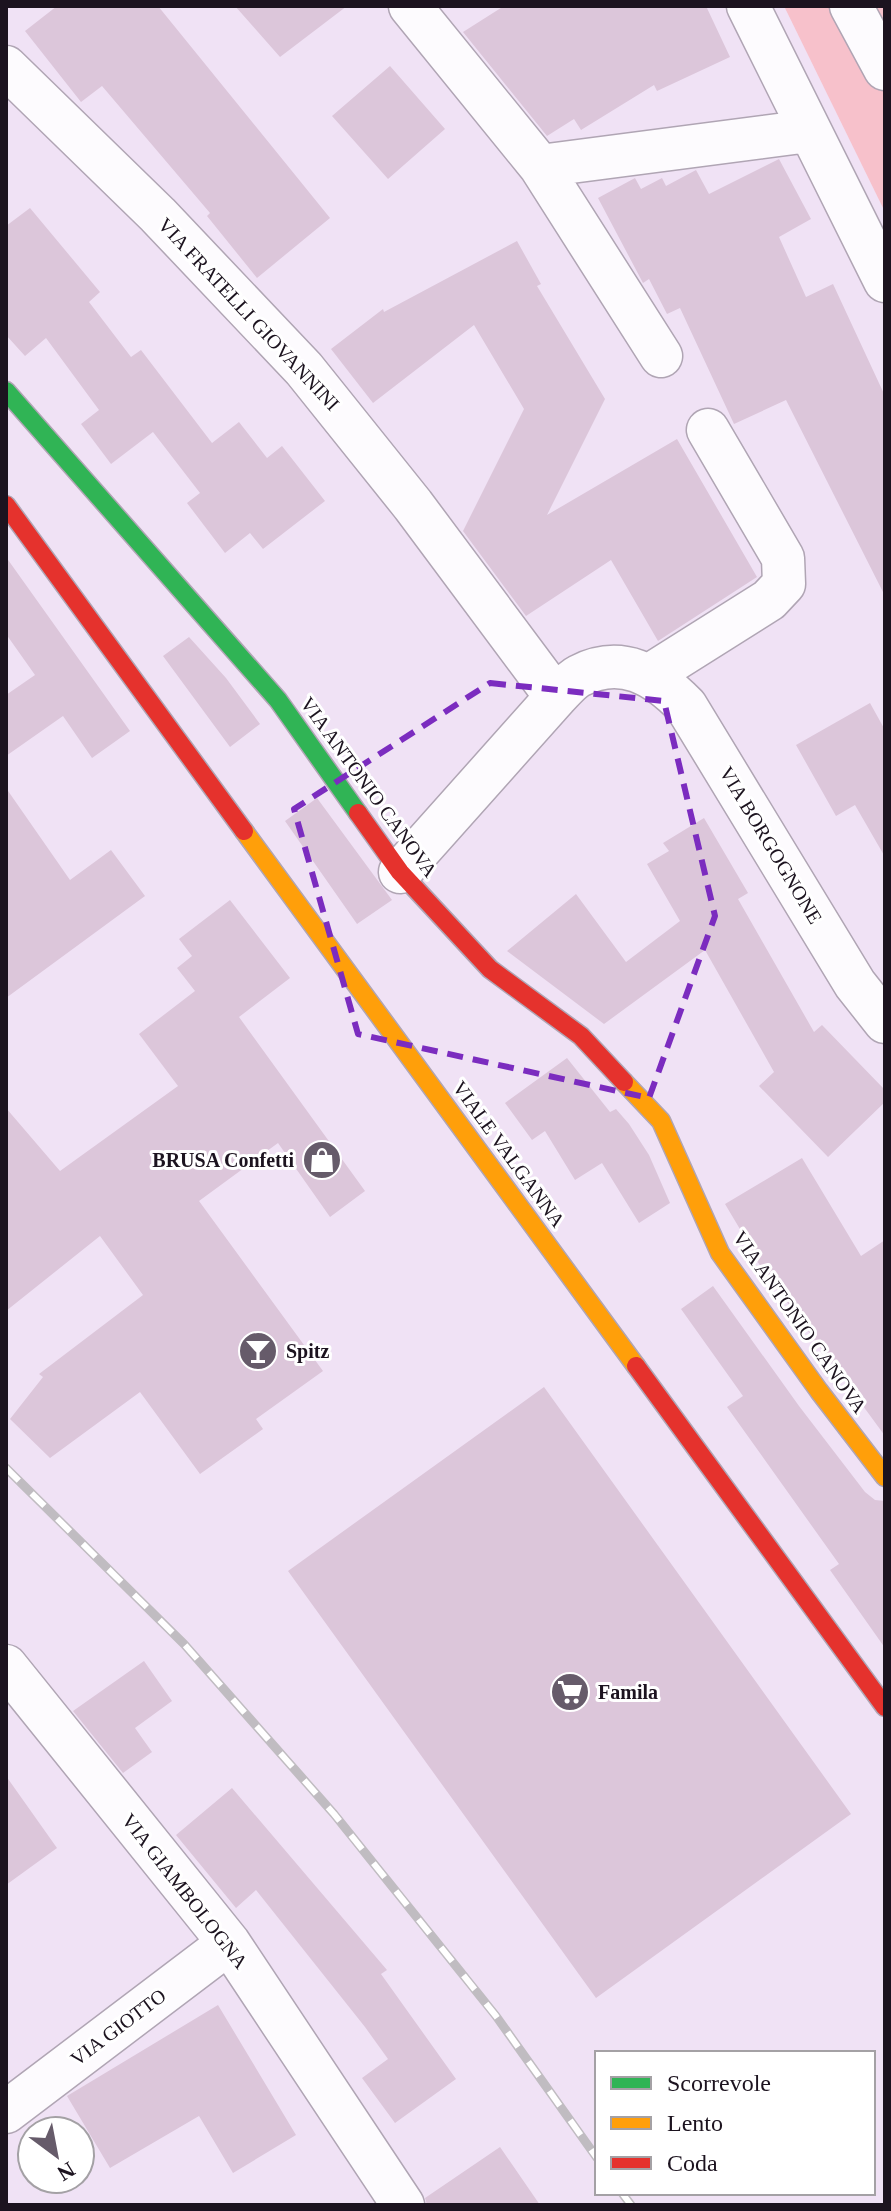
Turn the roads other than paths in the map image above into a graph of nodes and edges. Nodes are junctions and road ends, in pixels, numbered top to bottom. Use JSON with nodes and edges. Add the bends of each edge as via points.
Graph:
{"nodes":[{"id":1,"x":410,"y":6,"type":"edge"},
{"id":2,"x":748,"y":6,"type":"edge"},
{"id":3,"x":851,"y":6,"type":"edge"},
{"id":4,"x":6,"y":67,"type":"edge"},
{"id":5,"x":885,"y":69,"type":"edge"},
{"id":6,"x":809,"y":131,"type":"junction"},
{"id":7,"x":540,"y":166,"type":"junction"},
{"id":8,"x":885,"y":281,"type":"edge"},
{"id":9,"x":661,"y":356,"type":"dead end"},
{"id":10,"x":6,"y":391,"type":"edge"},
{"id":11,"x":708,"y":430,"type":"dead end"},
{"id":12,"x":6,"y":505,"type":"edge"},
{"id":13,"x":650,"y":675,"type":"junction"},
{"id":14,"x":556,"y":697,"type":"junction"},
{"id":15,"x":400,"y":872,"type":"junction"},
{"id":16,"x":885,"y":1022,"type":"edge"},
{"id":17,"x":885,"y":1477,"type":"edge"},
{"id":18,"x":6,"y":1666,"type":"edge"},
{"id":19,"x":885,"y":1707,"type":"edge"},
{"id":20,"x":229,"y":1943,"type":"junction"},
{"id":21,"x":6,"y":2112,"type":"edge"},
{"id":22,"x":403,"y":2205,"type":"edge"}],
"edges":[{"from":1,"to":7,"type":"street"},
{"from":2,"to":6,"type":"street"},
{"from":3,"to":5,"type":"street"},
{"from":4,"to":14,"type":"street","name":"VIA FRATELLI GIOVANNINI","via":[[158,215],[304,369]]},
{"from":6,"to":7,"type":"street"},
{"from":6,"to":8,"type":"street"},
{"from":7,"to":9,"type":"street"},
{"from":10,"to":15,"type":"main road","name":"VIA ANTONIO CANOVA","via":[[278,700]]},
{"from":11,"to":13,"type":"street","via":[[783,558],[784,584],[769,600]]},
{"from":12,"to":19,"type":"main road","name":"VIALE VALGANNA"},
{"from":13,"to":14,"type":"street","name":"VIA BORGOGNONE","via":[[612,664],[577,676]]},
{"from":13,"to":16,"type":"street","name":"VIA BORGOGNONE","via":[[686,706],[855,984]]},
{"from":14,"to":15,"type":"street","name":"VIA BORGOGNONE"},
{"from":15,"to":17,"type":"main road","name":"VIA ANTONIO CANOVA","via":[[490,969],[581,1036],[661,1121],[720,1253]]},
{"from":18,"to":20,"type":"street","name":"VIA GIAMBOLOGNA"},
{"from":20,"to":21,"type":"street","name":"VIA GIOTTO"},
{"from":20,"to":22,"type":"street","name":"VIA GIAMBOLOGNA"}]}
